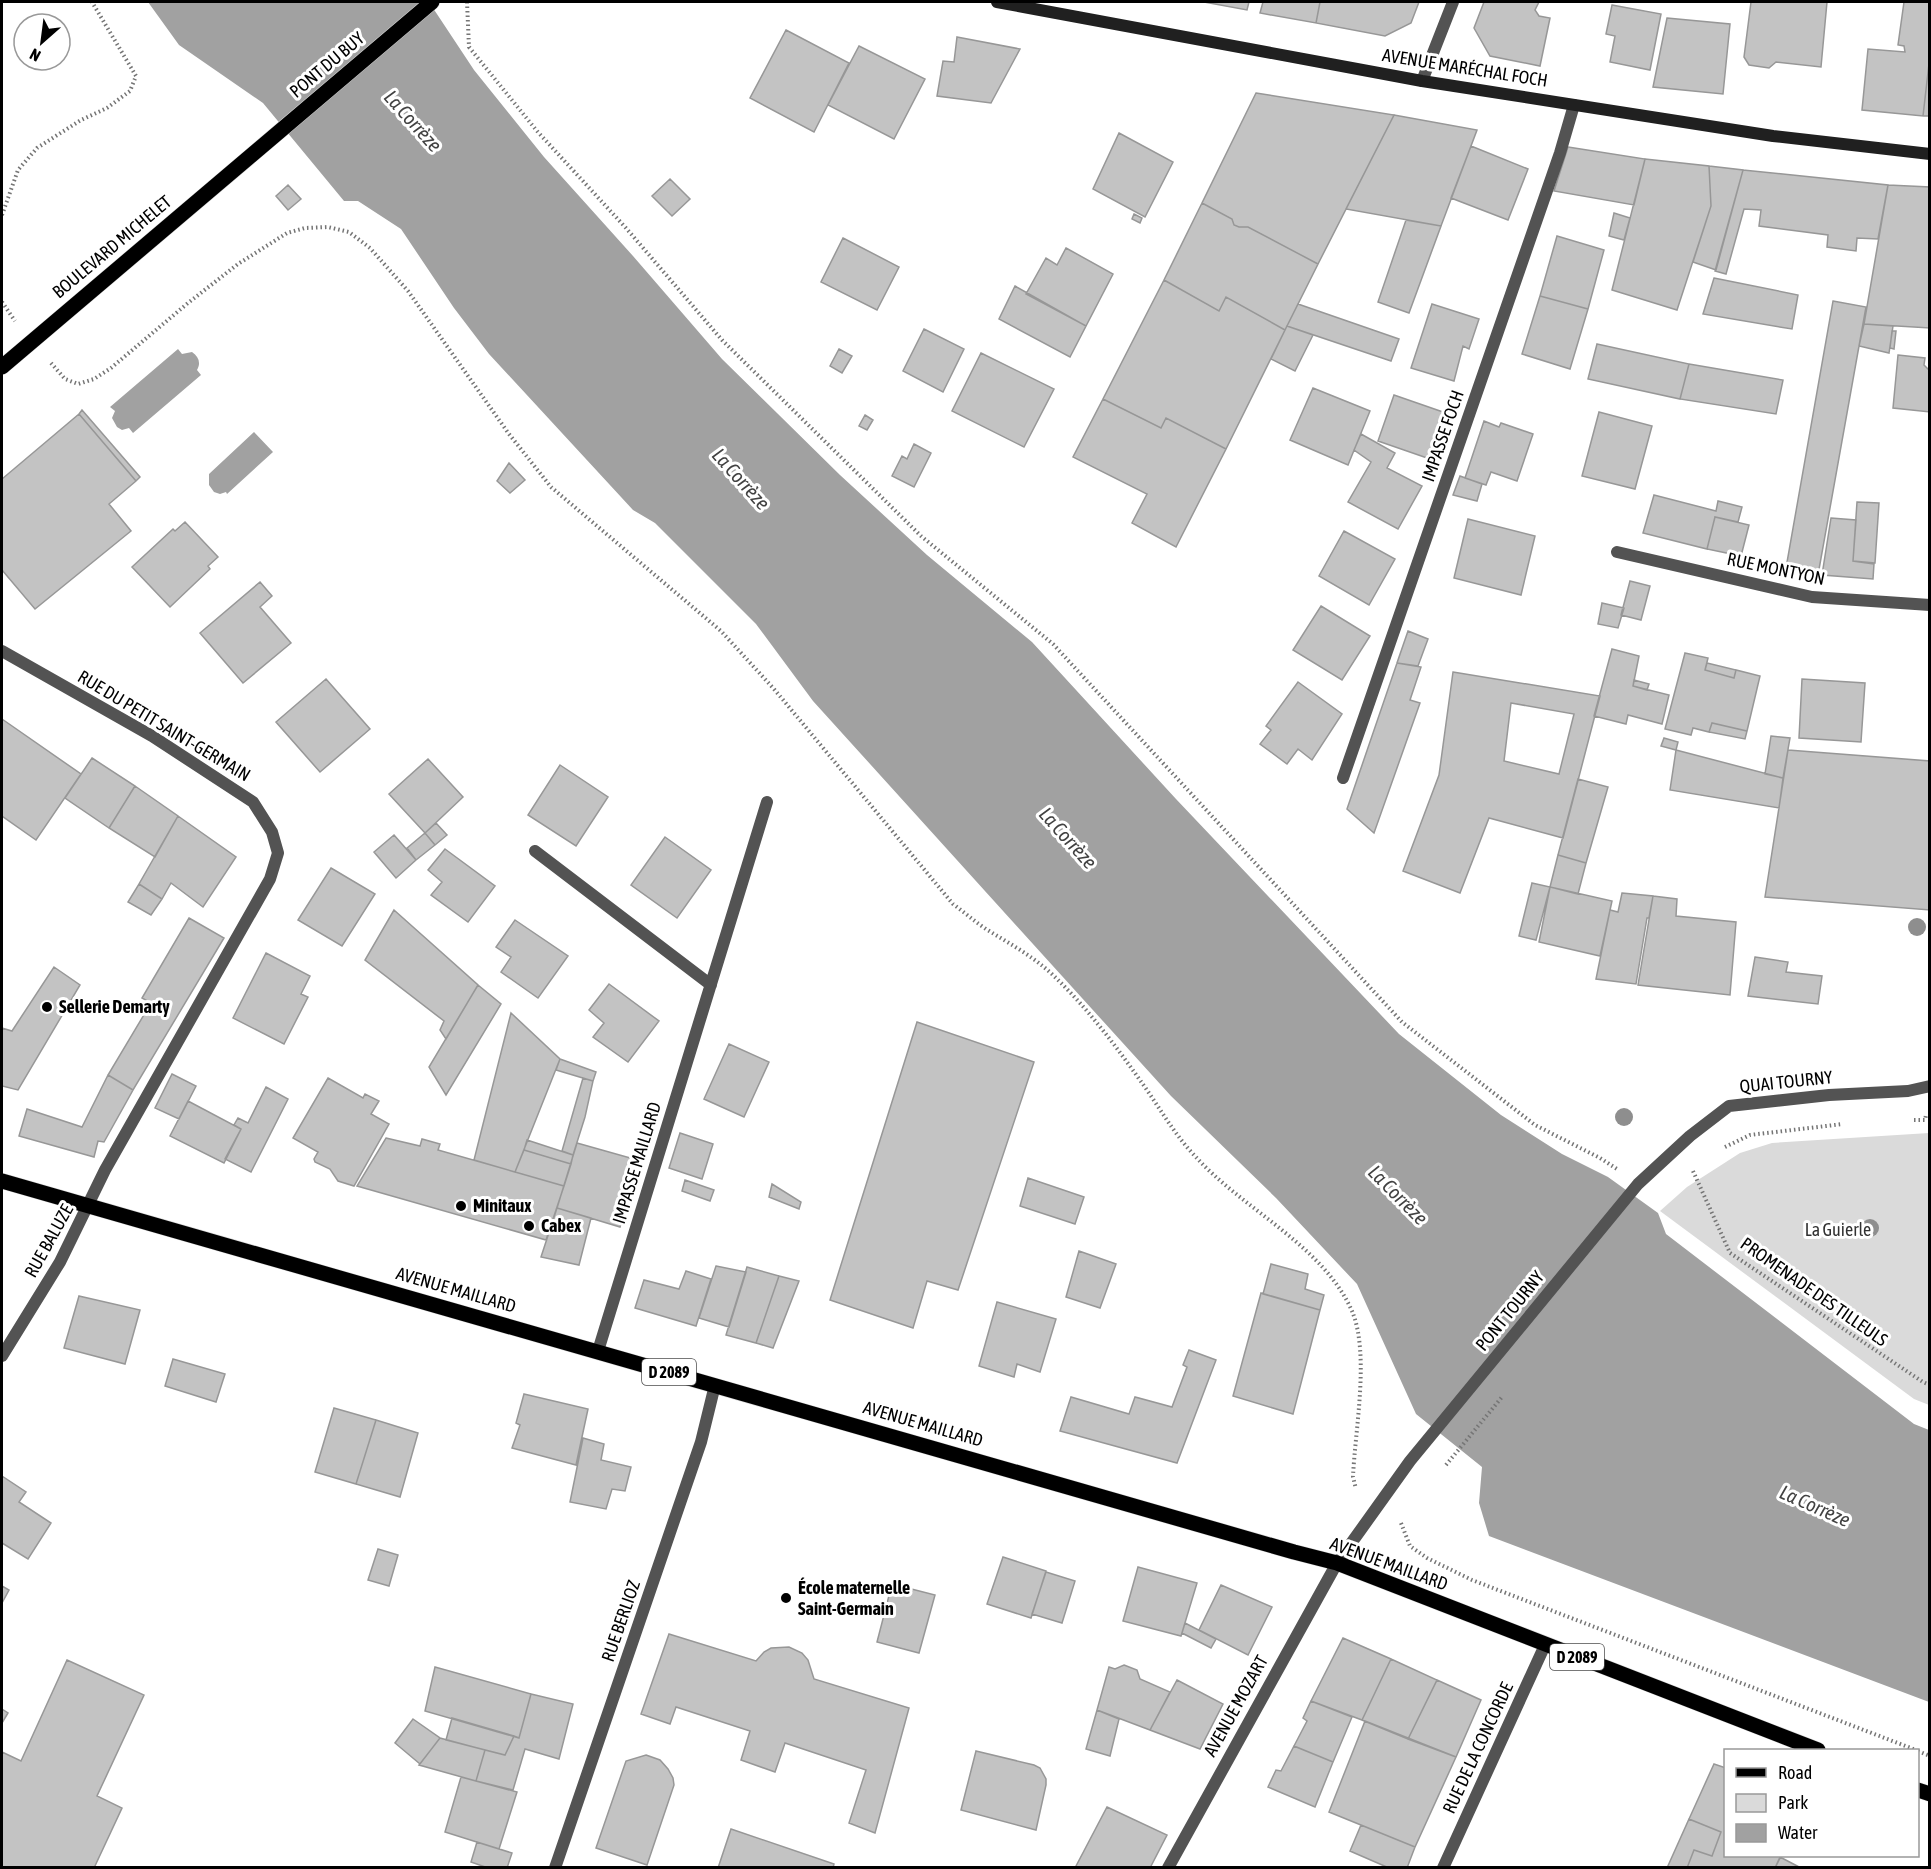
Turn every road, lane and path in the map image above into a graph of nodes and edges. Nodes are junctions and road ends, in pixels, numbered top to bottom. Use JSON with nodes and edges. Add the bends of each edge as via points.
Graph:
{"nodes":[{"id":1,"x":92,"y":2,"type":"edge"},
{"id":2,"x":432,"y":2,"type":"edge"},
{"id":3,"x":467,"y":2,"type":"edge"},
{"id":4,"x":997,"y":2,"type":"edge"},
{"id":5,"x":1453,"y":2,"type":"edge"},
{"id":6,"x":1422,"y":81,"type":"junction"},
{"id":7,"x":1574,"y":105,"type":"junction"},
{"id":8,"x":1929,"y":154,"type":"edge"},
{"id":9,"x":248,"y":158,"type":"joint"},
{"id":10,"x":2,"y":215,"type":"edge"},
{"id":11,"x":32,"y":341,"type":"junction"},
{"id":12,"x":2,"y":367,"type":"edge"},
{"id":13,"x":1617,"y":552,"type":"dead end"},
{"id":14,"x":1929,"y":605,"type":"edge"},
{"id":15,"x":2,"y":651,"type":"edge"},
{"id":16,"x":1343,"y":777,"type":"dead end"},
{"id":17,"x":767,"y":802,"type":"dead end"},
{"id":18,"x":535,"y":851,"type":"dead end"},
{"id":19,"x":711,"y":986,"type":"junction"},
{"id":20,"x":1929,"y":1087,"type":"edge"},
{"id":21,"x":1905,"y":1120,"type":"dead end"},
{"id":22,"x":1851,"y":1123,"type":"dead end"},
{"id":23,"x":1718,"y":1150,"type":"dead end"},
{"id":24,"x":1600,"y":1158,"type":"dead end"},
{"id":25,"x":1692,"y":1168,"type":"dead end"},
{"id":26,"x":2,"y":1181,"type":"edge"},
{"id":27,"x":1638,"y":1184,"type":"joint"},
{"id":28,"x":89,"y":1205,"type":"junction"},
{"id":29,"x":598,"y":1351,"type":"junction"},
{"id":30,"x":2,"y":1356,"type":"edge"},
{"id":31,"x":715,"y":1385,"type":"junction"},
{"id":32,"x":1929,"y":1385,"type":"edge"},
{"id":33,"x":1353,"y":1477,"type":"dead end"},
{"id":34,"x":1401,"y":1523,"type":"dead end"},
{"id":35,"x":1337,"y":1563,"type":"junction"},
{"id":36,"x":1545,"y":1644,"type":"junction"},
{"id":37,"x":1815,"y":1749,"type":"edge"},
{"id":38,"x":1912,"y":1749,"type":"edge"},
{"id":39,"x":555,"y":1868,"type":"edge"},
{"id":40,"x":1168,"y":1868,"type":"edge"},
{"id":41,"x":1443,"y":1868,"type":"edge"}],
"edges":[{"from":1,"to":10,"type":"path","via":[[135,76],[130,91],[37,147],[18,171]]},
{"from":2,"to":9,"type":"main road","name":"PONT DU BUY"},
{"from":3,"to":24,"type":"path","via":[[469,46],[537,131],[722,340],[921,536],[1053,644],[1402,1022],[1535,1125]]},
{"from":4,"to":6,"type":"street","name":"AVENUE MARÉCHAL FOCH"},
{"from":5,"to":6,"type":"street"},
{"from":6,"to":7,"type":"street","name":"AVENUE MARÉCHAL FOCH"},
{"from":7,"to":8,"type":"street","name":"AVENUE MARÉCHAL FOCH","via":[[1773,136]]},
{"from":7,"to":16,"type":"street","name":"IMPASSE FOCH"},
{"from":9,"to":11,"type":"main road","name":"BOULEVARD MICHELET"},
{"from":11,"to":12,"type":"main road","name":"BOULEVARD MICHELET"},
{"from":11,"to":33,"type":"path","via":[[65,379],[78,384],[111,368],[238,264],[287,233],[328,227],[349,232],[370,248],[408,291],[551,487],[721,631],[953,904],[1056,977],[1099,1026],[1196,1157],[1248,1205],[1306,1250],[1336,1282],[1352,1312],[1361,1349]]},
{"from":13,"to":14,"type":"street","name":"RUE MONTYON","via":[[1812,597]]},
{"from":15,"to":28,"type":"street","name":"RUE DU PETIT SAINT-GERMAIN","via":[[152,736],[253,802],[272,832],[278,853],[270,879],[105,1170]]},
{"from":17,"to":19,"type":"street","name":"IMPASSE MAILLARD"},
{"from":18,"to":19,"type":"street"},
{"from":19,"to":29,"type":"street","name":"IMPASSE MAILLARD"},
{"from":20,"to":21,"type":"path","via":[[1925,1120]]},
{"from":20,"to":27,"type":"street","name":"QUAI TOURNY","via":[[1729,1106]]},
{"from":22,"to":23,"type":"path","via":[[1750,1135]]},
{"from":25,"to":32,"type":"path","name":"PROMENADE DES TILLEULS","via":[[1730,1253]]},
{"from":26,"to":28,"type":"main road","name":"AVENUE MAILLARD","number":"D 2089"},
{"from":27,"to":35,"type":"street","name":"PONT TOURNY","via":[[1410,1461]]},
{"from":28,"to":29,"type":"main road","name":"AVENUE MAILLARD","number":"D 2089"},
{"from":28,"to":30,"type":"street","name":"RUE BALUZE","via":[[60,1262]]},
{"from":29,"to":31,"type":"main road","name":"AVENUE MAILLARD","number":"D 2089"},
{"from":31,"to":35,"type":"main road","name":"AVENUE MAILLARD","number":"D 2089"},
{"from":31,"to":39,"type":"street","name":"RUE BERLIOZ","via":[[701,1442]]},
{"from":34,"to":38,"type":"path","via":[[1410,1546],[1472,1580]]},
{"from":35,"to":36,"type":"main road","name":"AVENUE MAILLARD","number":"D 2089"},
{"from":35,"to":40,"type":"street","name":"AVENUE MOZART"},
{"from":36,"to":37,"type":"main road","name":"AVENUE MAILLARD","number":"D 2089"},
{"from":36,"to":41,"type":"street","name":"RUE DE LA CONCORDE"}]}
